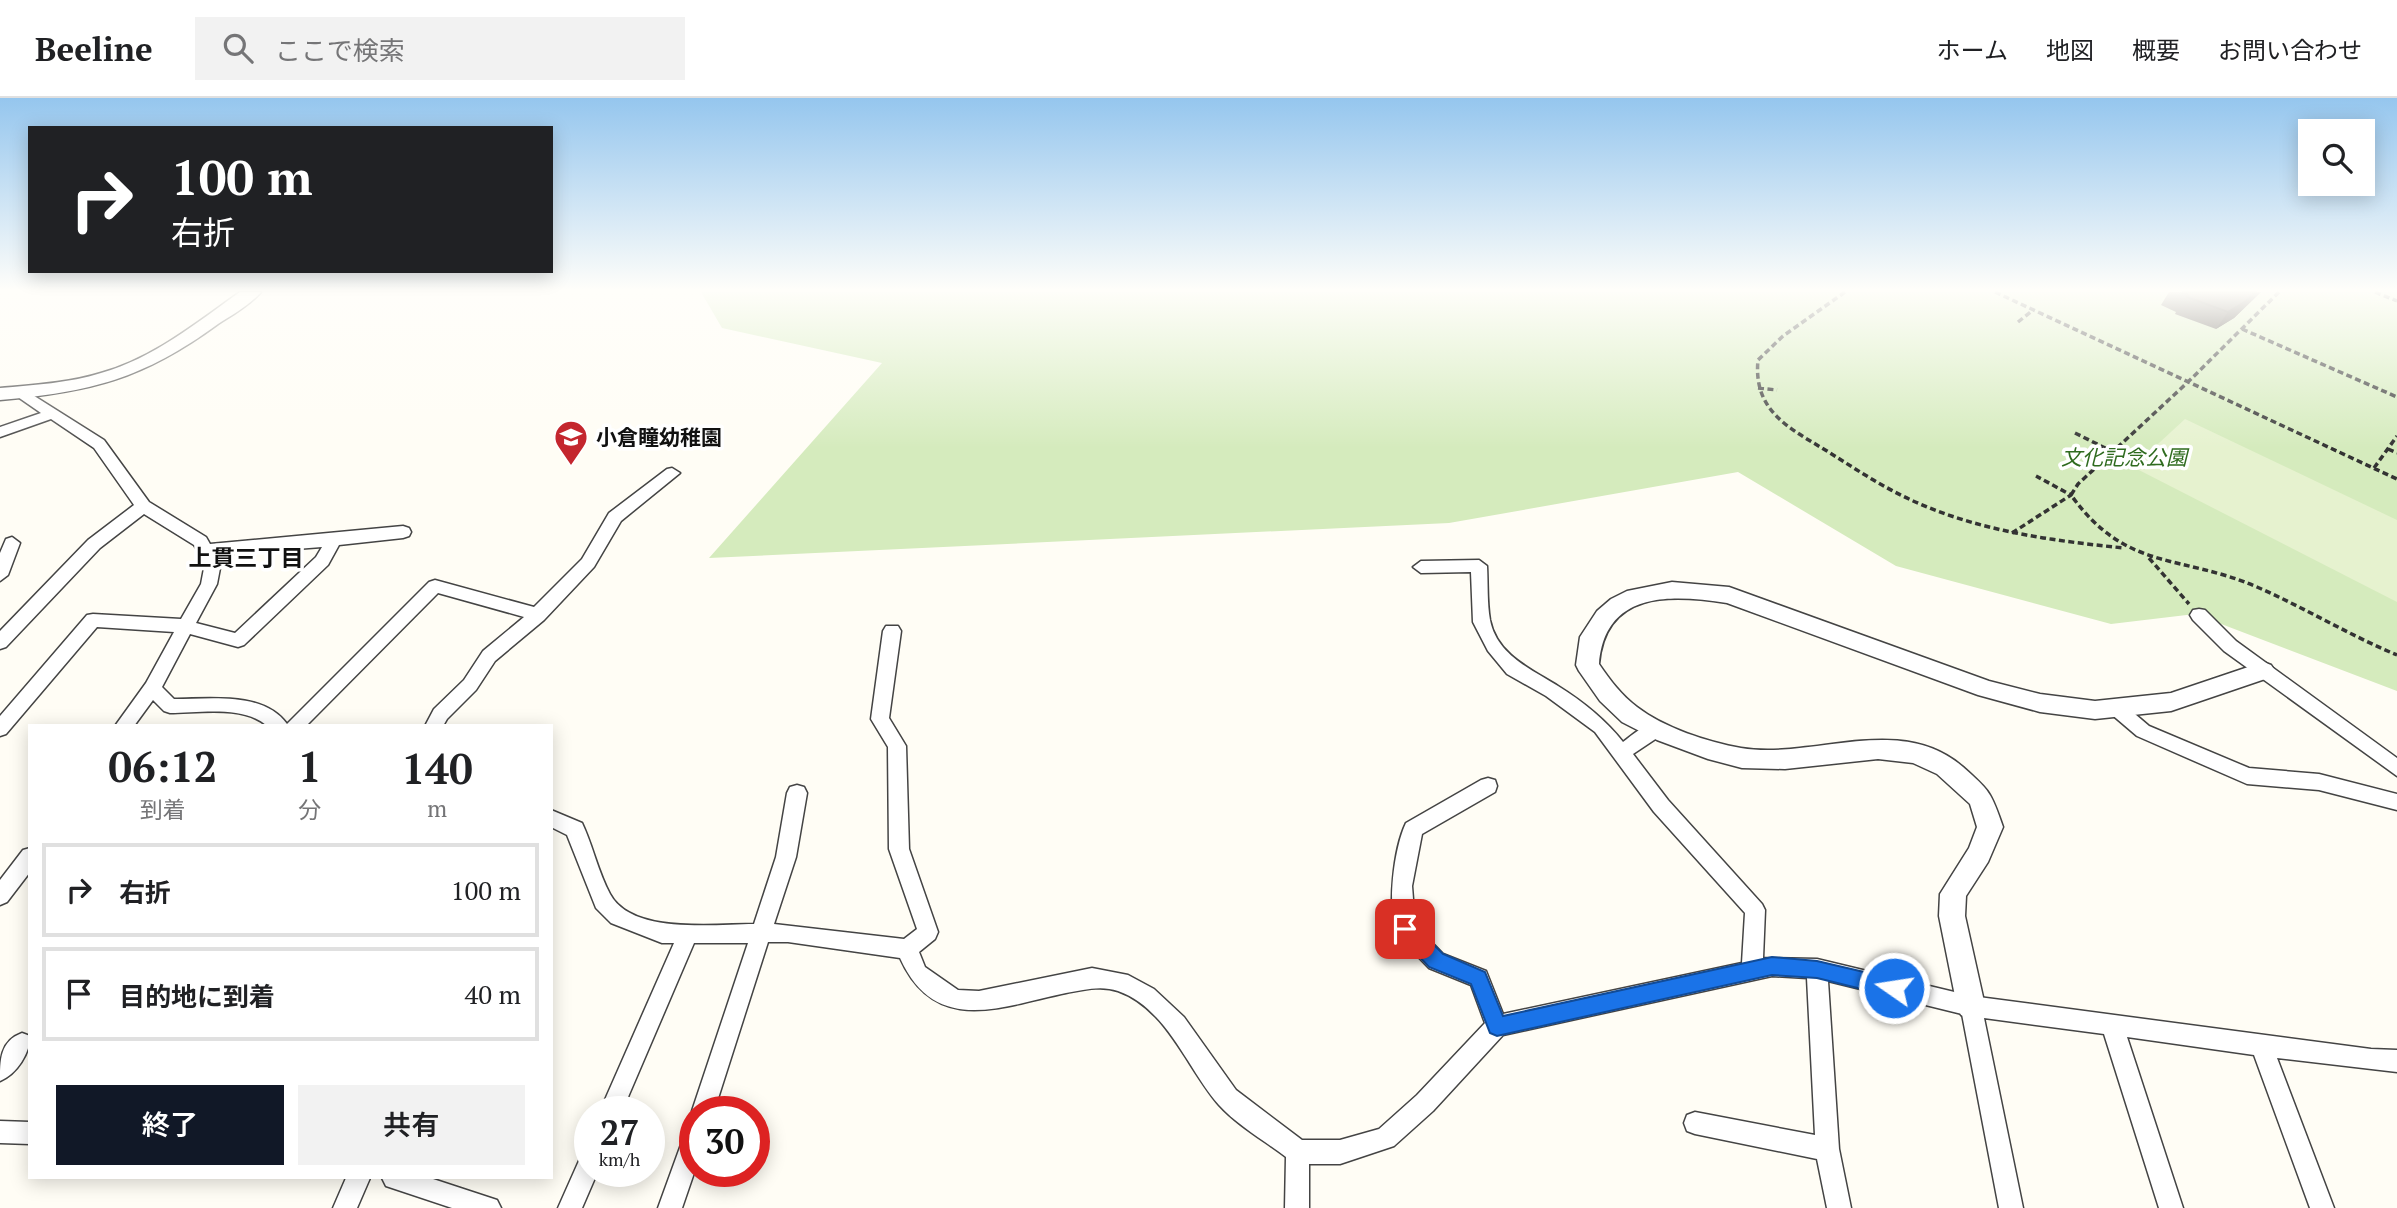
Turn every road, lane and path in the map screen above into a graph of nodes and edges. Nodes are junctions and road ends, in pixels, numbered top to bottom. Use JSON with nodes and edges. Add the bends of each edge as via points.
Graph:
{"nodes":[{"id":1,"x":173,"y":344,"type":"edge"},
{"id":2,"x":1772,"y":344,"type":"edge"},
{"id":3,"x":2106,"y":344,"type":"edge"},
{"id":4,"x":2227,"y":344,"type":"edge"},
{"id":5,"x":2276,"y":344,"type":"edge"},
{"id":6,"x":2188,"y":382,"type":"junction"},
{"id":7,"x":1757,"y":388,"type":"junction"},
{"id":8,"x":1777,"y":390,"type":"dead end"},
{"id":9,"x":20,"y":393,"type":"junction"},
{"id":10,"x":0,"y":394,"type":"edge"},
{"id":11,"x":2397,"y":397,"type":"edge"},
{"id":12,"x":52,"y":414,"type":"junction"},
{"id":13,"x":0,"y":432,"type":"edge"},
{"id":14,"x":2075,"y":433,"type":"dead end"},
{"id":15,"x":2397,"y":436,"type":"edge"},
{"id":16,"x":2388,"y":449,"type":"junction"},
{"id":17,"x":2113,"y":452,"type":"junction"},
{"id":18,"x":2397,"y":453,"type":"edge"},
{"id":19,"x":2374,"y":468,"type":"junction"},
{"id":20,"x":672,"y":472,"type":"dead end"},
{"id":21,"x":2036,"y":476,"type":"dead end"},
{"id":22,"x":2397,"y":479,"type":"edge"},
{"id":23,"x":2071,"y":495,"type":"junction"},
{"id":24,"x":143,"y":506,"type":"junction"},
{"id":25,"x":403,"y":532,"type":"dead end"},
{"id":26,"x":2012,"y":534,"type":"junction"},
{"id":27,"x":334,"y":540,"type":"junction"},
{"id":28,"x":12,"y":543,"type":"dead end"},
{"id":29,"x":2129,"y":549,"type":"junction"},
{"id":30,"x":204,"y":550,"type":"junction"},
{"id":31,"x":2148,"y":558,"type":"junction"},
{"id":32,"x":1421,"y":567,"type":"dead end"},
{"id":33,"x":0,"y":575,"type":"edge"},
{"id":34,"x":538,"y":615,"type":"junction"},
{"id":35,"x":2199,"y":615,"type":"joint"},
{"id":36,"x":184,"y":625,"type":"junction"},
{"id":37,"x":892,"y":631,"type":"dead end"},
{"id":38,"x":0,"y":642,"type":"edge"},
{"id":39,"x":2397,"y":655,"type":"edge"},
{"id":40,"x":2263,"y":671,"type":"junction"},
{"id":41,"x":152,"y":688,"type":"junction"},
{"id":42,"x":2116,"y":708,"type":"junction"},
{"id":43,"x":125,"y":724,"type":"edge"},
{"id":44,"x":277,"y":724,"type":"edge"},
{"id":45,"x":297,"y":724,"type":"edge"},
{"id":46,"x":435,"y":724,"type":"edge"},
{"id":47,"x":0,"y":729,"type":"edge"},
{"id":48,"x":1657,"y":729,"type":"junction"},
{"id":49,"x":1620,"y":753,"type":"junction"},
{"id":50,"x":2397,"y":768,"type":"edge"},
{"id":51,"x":1488,"y":786,"type":"dead end"},
{"id":52,"x":797,"y":793,"type":"dead end"},
{"id":53,"x":2397,"y":802,"type":"edge"},
{"id":54,"x":553,"y":819,"type":"edge"},
{"id":55,"x":28,"y":859,"type":"edge"},
{"id":56,"x":0,"y":896,"type":"edge"},
{"id":57,"x":763,"y":933,"type":"junction"},
{"id":58,"x":688,"y":934,"type":"junction"},
{"id":59,"x":907,"y":949,"type":"junction"},
{"id":60,"x":1817,"y":969,"type":"junction"},
{"id":61,"x":1752,"y":971,"type":"junction"},
{"id":62,"x":1971,"y":1006,"type":"junction"},
{"id":63,"x":1497,"y":1026,"type":"junction"},
{"id":64,"x":2112,"y":1026,"type":"junction"},
{"id":65,"x":22,"y":1043,"type":"dead end"},
{"id":66,"x":2262,"y":1046,"type":"junction"},
{"id":67,"x":2397,"y":1061,"type":"edge"},
{"id":68,"x":0,"y":1070,"type":"edge"},
{"id":69,"x":618,"y":1096,"type":"edge"},
{"id":70,"x":708,"y":1096,"type":"edge"},
{"id":71,"x":1695,"y":1124,"type":"dead end"},
{"id":72,"x":0,"y":1132,"type":"edge"},
{"id":73,"x":28,"y":1133,"type":"edge"},
{"id":74,"x":1827,"y":1149,"type":"junction"},
{"id":75,"x":1298,"y":1152,"type":"junction"},
{"id":76,"x":358,"y":1179,"type":"edge"},
{"id":77,"x":397,"y":1179,"type":"edge"},
{"id":78,"x":679,"y":1182,"type":"edge"},
{"id":79,"x":579,"y":1187,"type":"edge"},
{"id":80,"x":345,"y":1208,"type":"edge"},
{"id":81,"x":489,"y":1208,"type":"edge"},
{"id":82,"x":570,"y":1208,"type":"edge"},
{"id":83,"x":670,"y":1208,"type":"edge"},
{"id":84,"x":1297,"y":1208,"type":"edge"},
{"id":85,"x":1839,"y":1208,"type":"edge"},
{"id":86,"x":2011,"y":1208,"type":"edge"},
{"id":87,"x":2171,"y":1208,"type":"edge"},
{"id":88,"x":2322,"y":1208,"type":"edge"}],
"edges":[{"from":1,"to":9,"type":"street","via":[[144,363],[81,385]]},
{"from":2,"to":7,"type":"path","via":[[1758,360]]},
{"from":3,"to":6,"type":"path"},
{"from":4,"to":6,"type":"path"},
{"from":5,"to":11,"type":"path"},
{"from":6,"to":17,"type":"path"},
{"from":6,"to":19,"type":"path"},
{"from":7,"to":8,"type":"path"},
{"from":7,"to":26,"type":"path","via":[[1765,405],[1794,432],[1917,503]]},
{"from":9,"to":10,"type":"street"},
{"from":9,"to":12,"type":"street"},
{"from":12,"to":13,"type":"street"},
{"from":12,"to":24,"type":"street","via":[[99,444]]},
{"from":14,"to":17,"type":"path"},
{"from":15,"to":16,"type":"path"},
{"from":16,"to":18,"type":"path"},
{"from":16,"to":19,"type":"path"},
{"from":17,"to":23,"type":"path"},
{"from":19,"to":22,"type":"path"},
{"from":20,"to":34,"type":"street","via":[[615,517],[588,563]]},
{"from":21,"to":23,"type":"path"},
{"from":23,"to":26,"type":"path"},
{"from":23,"to":29,"type":"path","via":[[2105,536]]},
{"from":24,"to":30,"type":"street","via":[[200,541]]},
{"from":24,"to":38,"type":"street","via":[[94,544]]},
{"from":25,"to":27,"type":"street"},
{"from":26,"to":29,"type":"path"},
{"from":27,"to":30,"type":"street"},
{"from":27,"to":36,"type":"street","via":[[322,561],[237,640]]},
{"from":28,"to":33,"type":"street"},
{"from":29,"to":31,"type":"path"},
{"from":30,"to":36,"type":"street","via":[[213,563],[209,584]]},
{"from":31,"to":35,"type":"path"},
{"from":31,"to":39,"type":"path","via":[[2222,573],[2256,586]]},
{"from":32,"to":49,"type":"street","via":[[1479,566],[1482,622],[1494,646],[1513,668],[1601,727]]},
{"from":34,"to":45,"type":"street","via":[[435,586]]},
{"from":34,"to":46,"type":"street","via":[[489,656]]},
{"from":35,"to":40,"type":"street"},
{"from":36,"to":41,"type":"street"},
{"from":36,"to":47,"type":"street","via":[[93,620]]},
{"from":37,"to":59,"type":"street","via":[[880,719],[897,746],[899,849],[928,932]]},
{"from":40,"to":42,"type":"street","via":[[2171,702]]},
{"from":40,"to":50,"type":"street"},
{"from":41,"to":43,"type":"street"},
{"from":41,"to":44,"type":"street","via":[[170,706],[236,706],[265,713]]},
{"from":42,"to":48,"type":"street","via":[[2040,703],[1986,689],[1729,595],[1652,590],[1601,620],[1592,636],[1587,665],[1608,695],[1630,715]]},
{"from":42,"to":53,"type":"street","via":[[2143,731],[2247,776],[2319,782]]},
{"from":48,"to":49,"type":"street"},
{"from":48,"to":62,"type":"street","via":[[1742,758],[1785,760],[1878,749],[1916,753],[1946,767],[1981,798],[1990,827],[1953,894],[1952,916]]},
{"from":49,"to":61,"type":"street","via":[[1755,910]]},
{"from":51,"to":63,"type":"street","via":[[1413,829],[1402,886],[1405,929],[1436,961],[1479,978]]},
{"from":52,"to":57,"type":"street","via":[[786,857]]},
{"from":54,"to":58,"type":"street","via":[[575,829],[603,902],[618,917],[662,934]]},
{"from":55,"to":56,"type":"street"},
{"from":57,"to":58,"type":"street"},
{"from":57,"to":59,"type":"street"},
{"from":57,"to":70,"type":"street"},
{"from":58,"to":69,"type":"street"},
{"from":59,"to":75,"type":"street","via":[[918,974],[954,1000],[979,1001],[1092,978],[1121,982],[1146,996],[1176,1024],[1228,1098]]},
{"from":60,"to":61,"type":"street","via":[[1772,966]]},
{"from":60,"to":62,"type":"street"},
{"from":60,"to":74,"type":"street"},
{"from":61,"to":63,"type":"street"},
{"from":62,"to":64,"type":"street"},
{"from":62,"to":86,"type":"street"},
{"from":63,"to":75,"type":"street","via":[[1386,1138],[1340,1152]]},
{"from":64,"to":66,"type":"street"},
{"from":64,"to":87,"type":"street"},
{"from":65,"to":68,"type":"street"},
{"from":66,"to":67,"type":"street"},
{"from":66,"to":88,"type":"street"},
{"from":71,"to":74,"type":"street"},
{"from":72,"to":73,"type":"street"},
{"from":74,"to":85,"type":"street"},
{"from":75,"to":84,"type":"street"},
{"from":76,"to":80,"type":"street"},
{"from":77,"to":81,"type":"street"},
{"from":78,"to":83,"type":"street"},
{"from":79,"to":82,"type":"street"}]}
